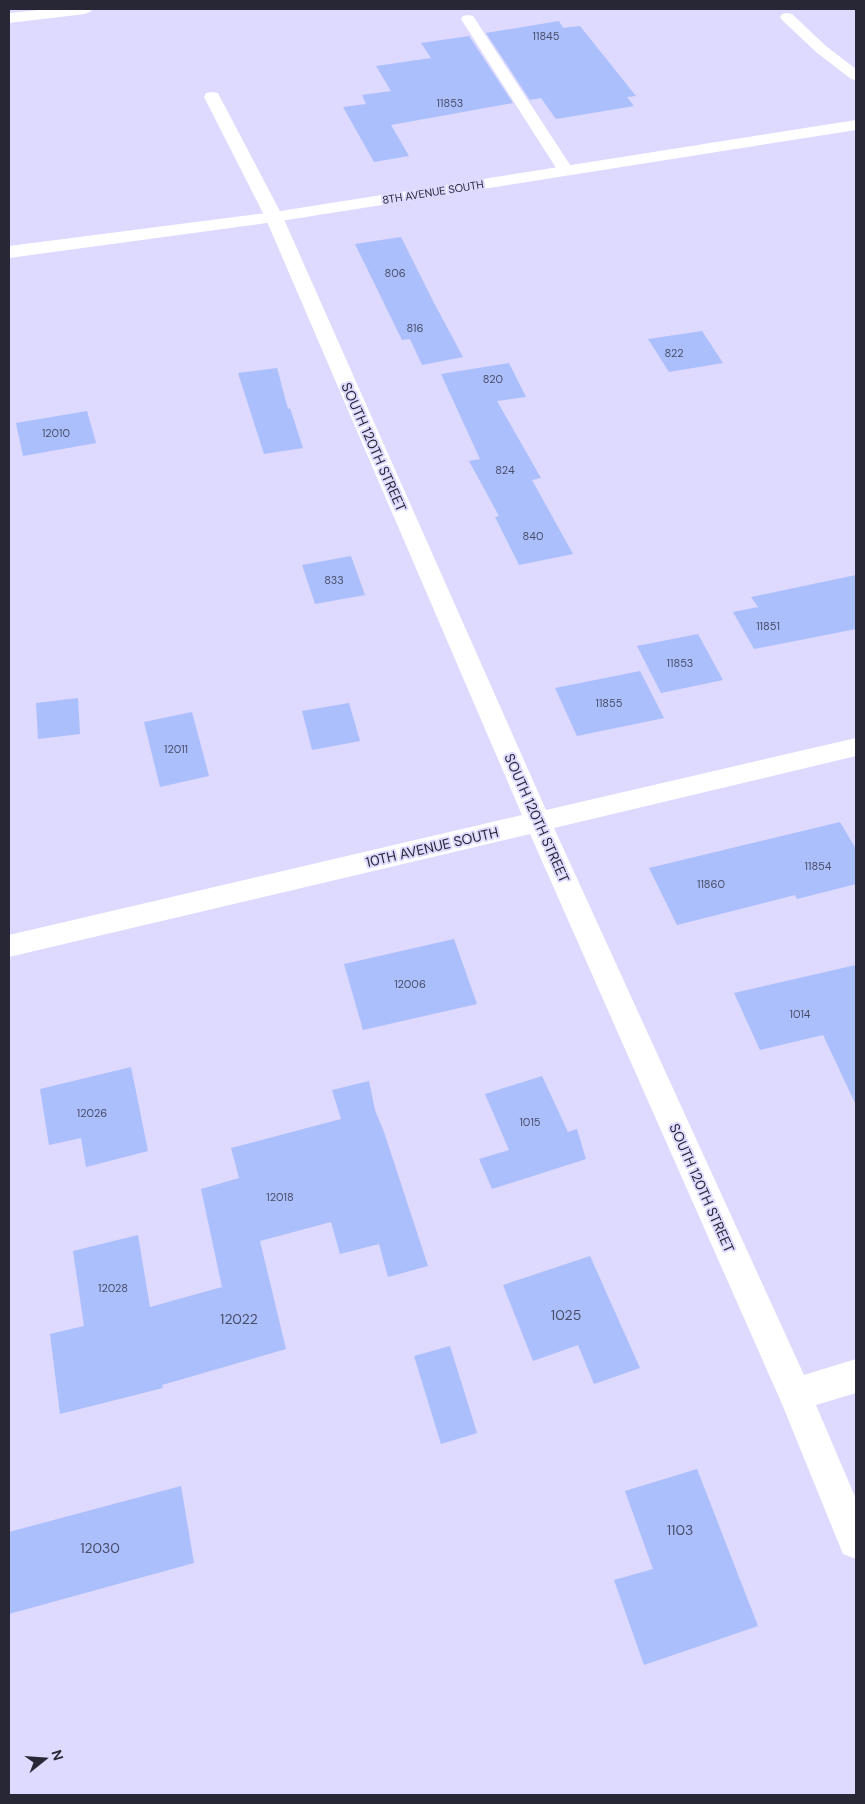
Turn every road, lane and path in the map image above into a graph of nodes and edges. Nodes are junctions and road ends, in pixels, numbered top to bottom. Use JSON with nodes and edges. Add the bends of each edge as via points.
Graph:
{"nodes":[{"id":1,"x":85,"y":9,"type":"edge"},
{"id":2,"x":787,"y":17,"type":"dead end"},
{"id":3,"x":9,"y":18,"type":"edge"},
{"id":4,"x":468,"y":19,"type":"dead end"},
{"id":5,"x":856,"y":76,"type":"edge"},
{"id":6,"x":212,"y":97,"type":"dead end"},
{"id":7,"x":856,"y":125,"type":"edge"},
{"id":8,"x":566,"y":171,"type":"junction"},
{"id":9,"x":274,"y":217,"type":"junction"},
{"id":10,"x":9,"y":252,"type":"edge"},
{"id":11,"x":856,"y":747,"type":"edge"},
{"id":12,"x":538,"y":822,"type":"junction"},
{"id":13,"x":9,"y":946,"type":"edge"},
{"id":14,"x":856,"y":1376,"type":"edge"},
{"id":15,"x":795,"y":1395,"type":"junction"},
{"id":16,"x":856,"y":1541,"type":"edge"}],
"edges":[{"from":1,"to":3,"type":"main road"},
{"from":2,"to":5,"type":"lane"},
{"from":4,"to":8,"type":"lane"},
{"from":6,"to":9,"type":"main road","name":"SOUTH 120TH STREET"},
{"from":7,"to":8,"type":"main road","name":"8TH AVENUE SOUTH"},
{"from":8,"to":9,"type":"main road","name":"8TH AVENUE SOUTH"},
{"from":9,"to":10,"type":"main road","name":"8TH AVENUE SOUTH"},
{"from":9,"to":12,"type":"main road","name":"SOUTH 120TH STREET"},
{"from":11,"to":12,"type":"main road","name":"10TH AVENUE SOUTH"},
{"from":12,"to":13,"type":"main road","name":"10TH AVENUE SOUTH"},
{"from":12,"to":15,"type":"main road","name":"SOUTH 120TH STREET"},
{"from":14,"to":15,"type":"main road"},
{"from":15,"to":16,"type":"main road","name":"SOUTH 120TH STREET"}]}
